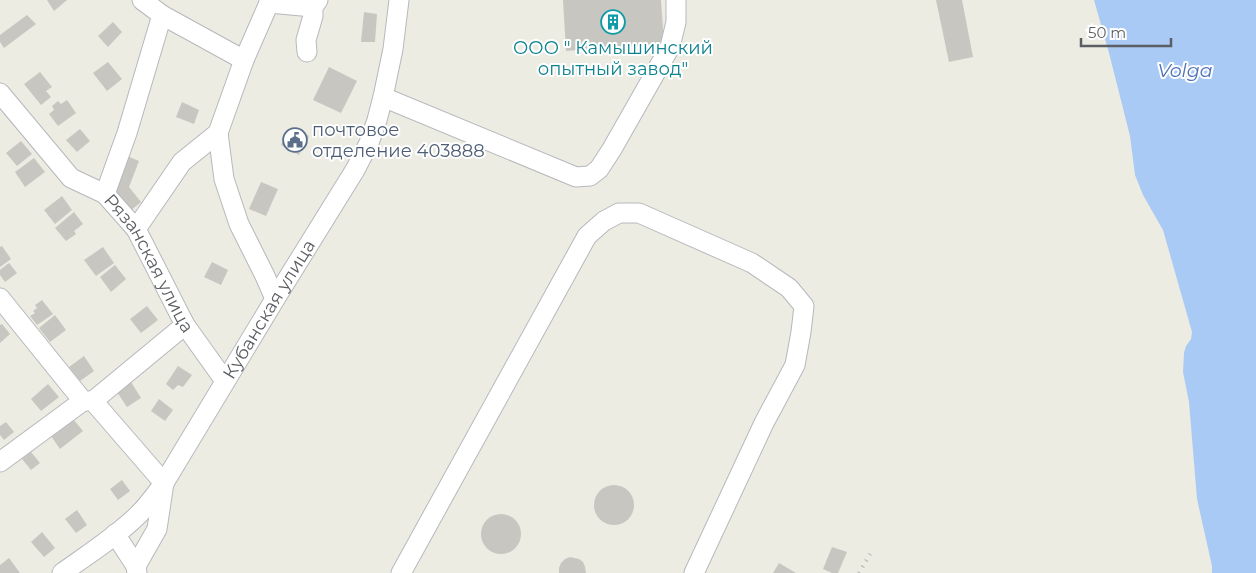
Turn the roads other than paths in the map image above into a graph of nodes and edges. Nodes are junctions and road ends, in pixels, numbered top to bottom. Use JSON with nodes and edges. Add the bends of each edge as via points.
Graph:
{"nodes":[{"id":1,"x":142,"y":0,"type":"edge"},
{"id":2,"x":400,"y":0,"type":"edge"},
{"id":3,"x":676,"y":0,"type":"edge"},
{"id":4,"x":269,"y":2,"type":"edge"},
{"id":5,"x":316,"y":4,"type":"edge"},
{"id":6,"x":162,"y":15,"type":"junction"},
{"id":7,"x":307,"y":52,"type":"dead end"},
{"id":8,"x":244,"y":60,"type":"junction"},
{"id":9,"x":0,"y":93,"type":"edge"},
{"id":10,"x":384,"y":97,"type":"junction"},
{"id":11,"x":218,"y":133,"type":"junction"},
{"id":12,"x":105,"y":194,"type":"junction"},
{"id":13,"x":136,"y":229,"type":"junction"},
{"id":14,"x":275,"y":299,"type":"junction"},
{"id":15,"x":2,"y":305,"type":"edge"},
{"id":16,"x":185,"y":325,"type":"junction"},
{"id":17,"x":225,"y":381,"type":"junction"},
{"id":18,"x":88,"y":401,"type":"junction"},
{"id":19,"x":0,"y":462,"type":"edge"},
{"id":20,"x":164,"y":483,"type":"junction"},
{"id":21,"x":115,"y":534,"type":"junction"},
{"id":22,"x":136,"y":569,"type":"edge"},
{"id":23,"x":62,"y":573,"type":"edge"},
{"id":24,"x":401,"y":573,"type":"edge"},
{"id":25,"x":694,"y":573,"type":"edge"}],
"edges":[{"from":1,"to":6,"type":"street"},
{"from":2,"to":10,"type":"street","name":"Кубанская улица"},
{"from":3,"to":10,"type":"street","via":[[676,22],[670,47],[612,149],[599,169],[590,176],[576,177]]},
{"from":4,"to":5,"type":"street"},
{"from":4,"to":8,"type":"street"},
{"from":5,"to":7,"type":"street","via":[[306,40]]},
{"from":6,"to":8,"type":"street"},
{"from":6,"to":12,"type":"street","via":[[127,134]]},
{"from":8,"to":11,"type":"street"},
{"from":9,"to":12,"type":"street","name":"Рязанская улица","via":[[71,178]]},
{"from":10,"to":14,"type":"street","name":"Кубанская улица","via":[[369,143],[355,170]]},
{"from":11,"to":13,"type":"street","via":[[182,162]]},
{"from":11,"to":14,"type":"street","via":[[224,179],[239,224]]},
{"from":12,"to":13,"type":"street","name":"Рязанская улица"},
{"from":13,"to":16,"type":"street","name":"Рязанская улица"},
{"from":14,"to":17,"type":"street","name":"Кубанская улица"},
{"from":15,"to":18,"type":"street"},
{"from":16,"to":17,"type":"street","name":"Рязанская улица"},
{"from":16,"to":18,"type":"street"},
{"from":17,"to":20,"type":"street","name":"Кубанская улица"},
{"from":18,"to":19,"type":"street"},
{"from":18,"to":20,"type":"street"},
{"from":20,"to":21,"type":"street","name":"Кубанская улица","via":[[138,515]]},
{"from":20,"to":22,"type":"street","via":[[157,529]]},
{"from":21,"to":22,"type":"street"},
{"from":21,"to":23,"type":"street","name":"Кубанская улица"},
{"from":24,"to":25,"type":"street","via":[[587,236],[604,221],[619,214],[639,214],[752,263],[789,288],[804,306],[795,365],[764,422]]}]}
